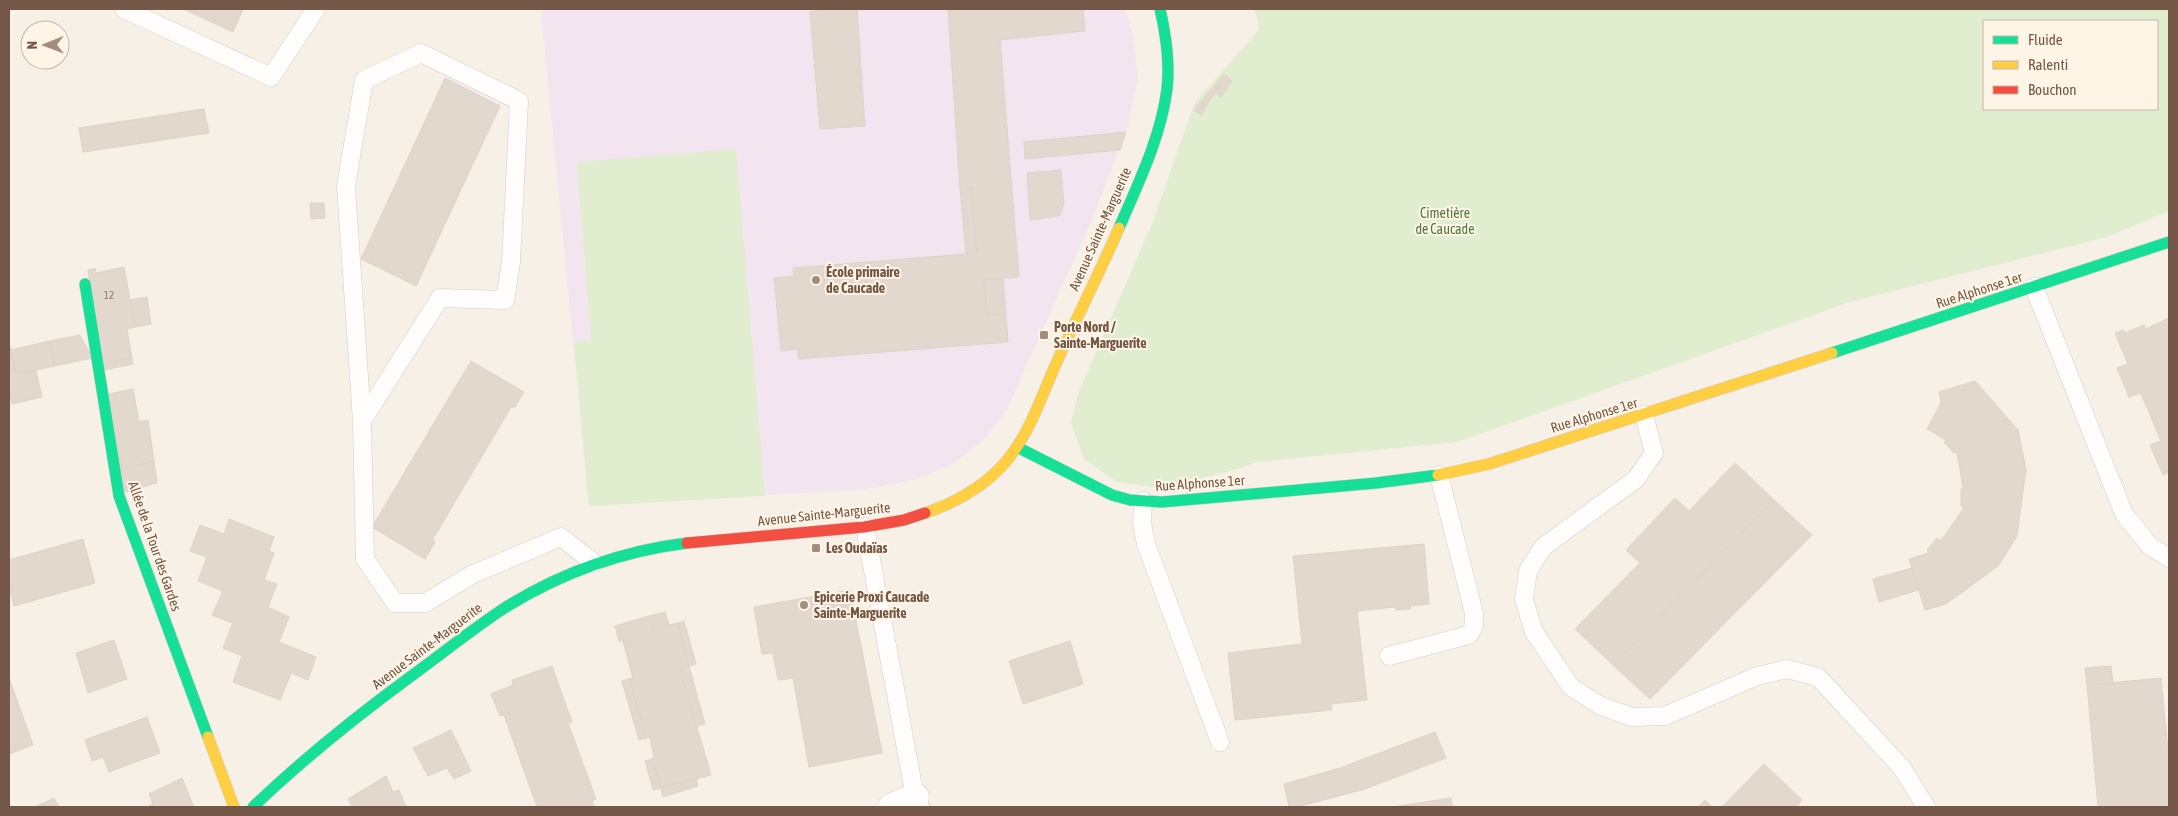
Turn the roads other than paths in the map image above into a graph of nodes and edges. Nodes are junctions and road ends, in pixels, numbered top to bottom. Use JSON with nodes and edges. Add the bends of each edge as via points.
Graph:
{"nodes":[{"id":1,"x":124,"y":9,"type":"edge"},
{"id":2,"x":318,"y":9,"type":"edge"},
{"id":3,"x":1160,"y":9,"type":"edge"},
{"id":4,"x":2169,"y":242,"type":"edge"},
{"id":5,"x":85,"y":284,"type":"dead end"},
{"id":6,"x":2034,"y":287,"type":"junction"},
{"id":7,"x":1644,"y":415,"type":"junction"},
{"id":8,"x":362,"y":420,"type":"junction"},
{"id":9,"x":1017,"y":447,"type":"junction"},
{"id":10,"x":1438,"y":475,"type":"junction"},
{"id":11,"x":1144,"y":501,"type":"junction"},
{"id":12,"x":865,"y":527,"type":"junction"},
{"id":13,"x":2169,"y":558,"type":"edge"},
{"id":14,"x":594,"y":563,"type":"junction"},
{"id":15,"x":1389,"y":656,"type":"dead end"},
{"id":16,"x":1220,"y":742,"type":"dead end"},
{"id":17,"x":909,"y":804,"type":"edge"},
{"id":18,"x":234,"y":807,"type":"edge"},
{"id":19,"x":253,"y":807,"type":"edge"},
{"id":20,"x":1926,"y":807,"type":"edge"}],
"edges":[{"from":1,"to":2,"type":"lane","via":[[271,77]]},
{"from":3,"to":9,"type":"street","name":"Avenue Sainte-Marguerite","via":[[1168,61],[1167,89],[1160,122],[1124,216]]},
{"from":4,"to":6,"type":"street","name":"Rue Alphonse 1er"},
{"from":5,"to":18,"type":"street","name":"Allée de la Tour des Gardes","via":[[119,496]]},
{"from":6,"to":7,"type":"street","name":"Rue Alphonse 1er"},
{"from":6,"to":13,"type":"lane","via":[[2124,514],[2150,546]]},
{"from":7,"to":10,"type":"street","name":"Rue Alphonse 1er","via":[[1489,464]]},
{"from":7,"to":20,"type":"lane","via":[[1654,453],[1636,479],[1543,548],[1528,572],[1524,599],[1534,632],[1571,688],[1601,706],[1632,717],[1665,716],[1757,676],[1787,668],[1818,677],[1902,768]]},
{"from":8,"to":8,"type":"lane","via":[[346,186],[364,80],[421,53],[519,100],[510,271],[505,300],[440,298]]},
{"from":8,"to":14,"type":"lane","via":[[365,559],[395,603],[425,603],[473,574],[560,537]]},
{"from":9,"to":11,"type":"street","name":"Rue Alphonse 1er","via":[[1112,495]]},
{"from":9,"to":12,"type":"street","name":"Avenue Sainte-Marguerite","via":[[990,477],[942,506],[918,516]]},
{"from":10,"to":11,"type":"street","name":"Rue Alphonse 1er","via":[[1162,502]]},
{"from":10,"to":15,"type":"lane","via":[[1474,613],[1474,626],[1469,635]]},
{"from":11,"to":16,"type":"lane","via":[[1142,522],[1146,544]]},
{"from":12,"to":14,"type":"street","name":"Avenue Sainte-Marguerite","via":[[677,544],[616,555]]},
{"from":12,"to":17,"type":"lane"},
{"from":14,"to":19,"type":"street","name":"Avenue Sainte-Marguerite","via":[[520,598],[483,622],[413,673],[275,785]]}]}
